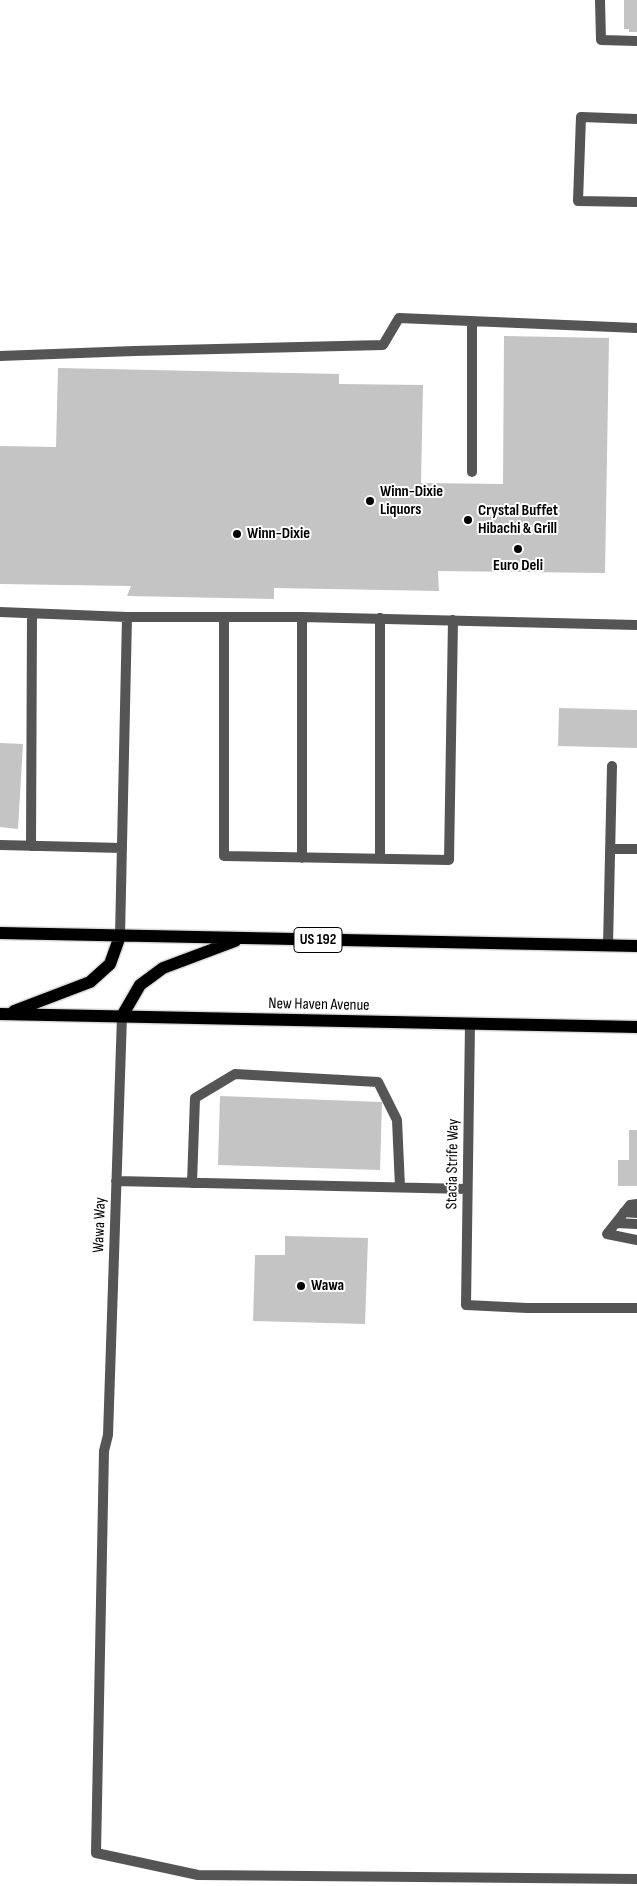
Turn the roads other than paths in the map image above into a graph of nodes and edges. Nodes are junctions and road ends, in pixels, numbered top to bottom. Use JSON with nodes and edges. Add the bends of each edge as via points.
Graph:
{"nodes":[{"id":1,"x":600,"y":0,"type":"edge"},
{"id":2,"x":637,"y":41,"type":"edge"},
{"id":3,"x":637,"y":119,"type":"edge"},
{"id":4,"x":637,"y":202,"type":"edge"},
{"id":5,"x":472,"y":321,"type":"junction"},
{"id":6,"x":637,"y":328,"type":"edge"},
{"id":7,"x":0,"y":356,"type":"edge"},
{"id":8,"x":472,"y":472,"type":"dead end"},
{"id":9,"x":0,"y":612,"type":"edge"},
{"id":10,"x":32,"y":614,"type":"junction"},
{"id":11,"x":302,"y":616,"type":"junction"},
{"id":12,"x":126,"y":617,"type":"junction"},
{"id":13,"x":224,"y":617,"type":"junction"},
{"id":14,"x":380,"y":618,"type":"junction"},
{"id":15,"x":453,"y":620,"type":"junction"},
{"id":16,"x":637,"y":625,"type":"edge"},
{"id":17,"x":612,"y":766,"type":"dead end"},
{"id":18,"x":0,"y":845,"type":"edge"},
{"id":19,"x":31,"y":846,"type":"junction"},
{"id":20,"x":122,"y":848,"type":"junction"},
{"id":21,"x":610,"y":849,"type":"junction"},
{"id":22,"x":637,"y":849,"type":"edge"},
{"id":23,"x":302,"y":858,"type":"junction"},
{"id":24,"x":380,"y":859,"type":"junction"},
{"id":25,"x":0,"y":933,"type":"edge"},
{"id":26,"x":120,"y":936,"type":"junction"},
{"id":27,"x":242,"y":938,"type":"junction"},
{"id":28,"x":608,"y":945,"type":"junction"},
{"id":29,"x":637,"y":946,"type":"edge"},
{"id":30,"x":4,"y":1014,"type":"edge"},
{"id":31,"x":122,"y":1016,"type":"junction"},
{"id":32,"x":470,"y":1024,"type":"junction"},
{"id":33,"x":637,"y":1027,"type":"edge"},
{"id":34,"x":116,"y":1181,"type":"junction"},
{"id":35,"x":192,"y":1183,"type":"junction"},
{"id":36,"x":400,"y":1187,"type":"junction"},
{"id":37,"x":467,"y":1188,"type":"junction"},
{"id":38,"x":637,"y":1204,"type":"edge"},
{"id":39,"x":624,"y":1212,"type":"junction"},
{"id":40,"x":637,"y":1213,"type":"edge"},
{"id":41,"x":616,"y":1223,"type":"junction"},
{"id":42,"x":637,"y":1224,"type":"edge"},
{"id":43,"x":637,"y":1240,"type":"edge"},
{"id":44,"x":637,"y":1308,"type":"edge"},
{"id":45,"x":637,"y":1879,"type":"edge"}],
"edges":[{"from":1,"to":2,"type":"lane","via":[[602,40]]},
{"from":3,"to":4,"type":"lane","via":[[580,118],[578,201]]},
{"from":5,"to":6,"type":"lane"},
{"from":5,"to":7,"type":"lane","via":[[399,318],[383,346]]},
{"from":5,"to":8,"type":"lane"},
{"from":9,"to":10,"type":"lane"},
{"from":10,"to":12,"type":"lane"},
{"from":10,"to":19,"type":"lane"},
{"from":11,"to":13,"type":"lane"},
{"from":11,"to":14,"type":"lane"},
{"from":11,"to":23,"type":"lane"},
{"from":12,"to":13,"type":"lane"},
{"from":12,"to":20,"type":"lane"},
{"from":13,"to":23,"type":"lane","via":[[224,856]]},
{"from":14,"to":15,"type":"lane"},
{"from":14,"to":24,"type":"lane"},
{"from":15,"to":16,"type":"lane"},
{"from":15,"to":24,"type":"lane","via":[[449,860]]},
{"from":17,"to":21,"type":"lane"},
{"from":18,"to":19,"type":"lane"},
{"from":19,"to":20,"type":"lane"},
{"from":20,"to":26,"type":"lane"},
{"from":21,"to":22,"type":"lane"},
{"from":21,"to":28,"type":"lane"},
{"from":23,"to":24,"type":"lane"},
{"from":25,"to":26,"type":"main road","number":"US 192"},
{"from":26,"to":27,"type":"main road","number":"US 192"},
{"from":26,"to":30,"type":"main road","via":[[110,964],[90,982]]},
{"from":27,"to":28,"type":"main road","number":"US 192"},
{"from":27,"to":31,"type":"main road","via":[[163,968],[140,985]]},
{"from":28,"to":29,"type":"main road","number":"US 192"},
{"from":30,"to":31,"type":"main road","name":"New Haven Avenue"},
{"from":31,"to":32,"type":"main road","name":"New Haven Avenue"},
{"from":31,"to":34,"type":"lane","name":"Wawa Way"},
{"from":32,"to":33,"type":"main road","name":"New Haven Avenue"},
{"from":32,"to":37,"type":"lane","name":"Stacia Strife Way"},
{"from":34,"to":35,"type":"lane"},
{"from":34,"to":45,"type":"lane","name":"Wawa Way","via":[[108,1435],[104,1451],[96,1852],[198,1876]]},
{"from":35,"to":36,"type":"lane"},
{"from":35,"to":36,"type":"lane","via":[[195,1098],[235,1074],[378,1082],[397,1120]]},
{"from":36,"to":37,"type":"lane"},
{"from":37,"to":44,"type":"lane","name":"Stacia Strife Way","via":[[466,1305]]},
{"from":38,"to":39,"type":"lane","via":[[630,1205]]},
{"from":39,"to":40,"type":"lane"},
{"from":39,"to":41,"type":"lane"},
{"from":41,"to":42,"type":"lane"},
{"from":41,"to":43,"type":"lane","via":[[607,1234]]}]}
